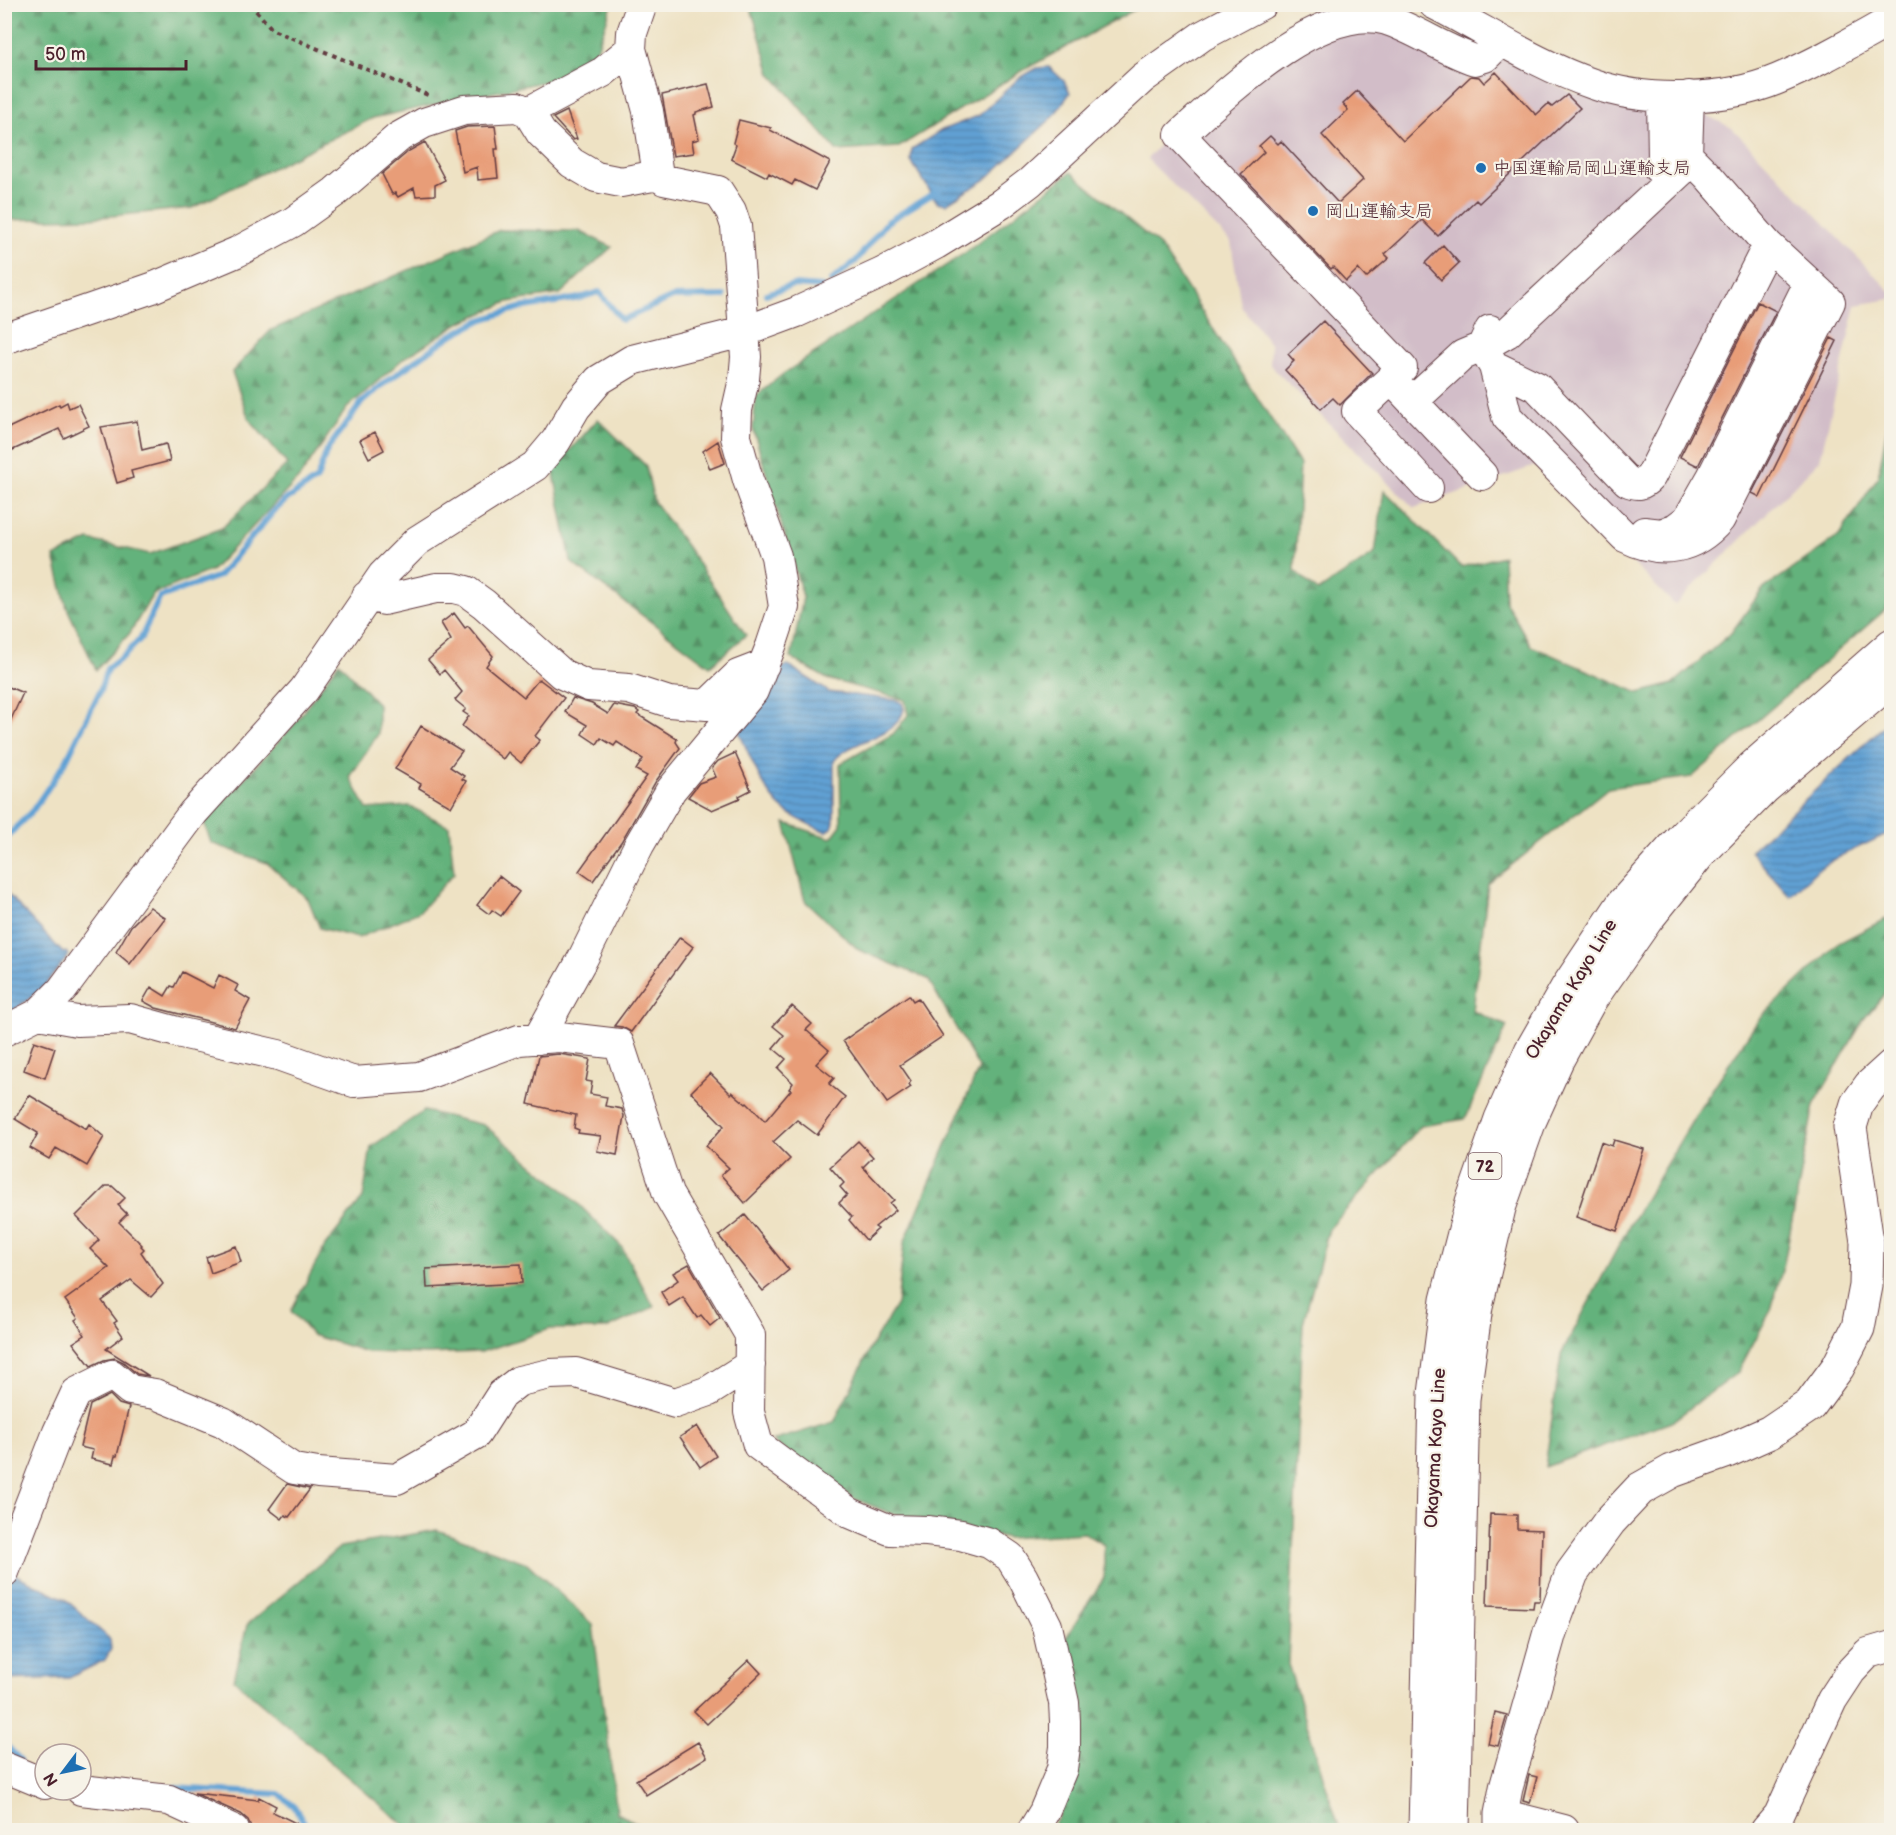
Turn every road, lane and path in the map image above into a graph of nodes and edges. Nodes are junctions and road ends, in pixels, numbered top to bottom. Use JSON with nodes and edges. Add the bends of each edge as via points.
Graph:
{"nodes":[{"id":1,"x":250,"y":4,"type":"edge"},
{"id":2,"x":642,"y":4,"type":"edge"},
{"id":3,"x":1262,"y":4,"type":"edge"},
{"id":4,"x":1434,"y":4,"type":"edge"},
{"id":5,"x":1892,"y":20,"type":"edge"},
{"id":6,"x":1501,"y":41,"type":"junction"},
{"id":7,"x":631,"y":49,"type":"junction"},
{"id":8,"x":1676,"y":96,"type":"junction"},
{"id":9,"x":464,"y":110,"type":"junction"},
{"id":10,"x":528,"y":112,"type":"junction"},
{"id":11,"x":1675,"y":153,"type":"junction"},
{"id":12,"x":658,"y":175,"type":"junction"},
{"id":13,"x":1788,"y":263,"type":"junction"},
{"id":14,"x":743,"y":332,"type":"junction"},
{"id":15,"x":4,"y":339,"type":"edge"},
{"id":16,"x":1488,"y":356,"type":"junction"},
{"id":17,"x":1391,"y":378,"type":"junction"},
{"id":18,"x":1413,"y":401,"type":"junction"},
{"id":19,"x":1482,"y":475,"type":"dead end"},
{"id":20,"x":1428,"y":488,"type":"dead end"},
{"id":21,"x":367,"y":596,"type":"junction"},
{"id":22,"x":1892,"y":645,"type":"edge"},
{"id":23,"x":764,"y":665,"type":"junction"},
{"id":24,"x":1892,"y":679,"type":"edge"},
{"id":25,"x":38,"y":1014,"type":"junction"},
{"id":26,"x":4,"y":1031,"type":"edge"},
{"id":27,"x":538,"y":1039,"type":"junction"},
{"id":28,"x":1892,"y":1066,"type":"edge"},
{"id":29,"x":750,"y":1365,"type":"junction"},
{"id":30,"x":4,"y":1572,"type":"edge"},
{"id":31,"x":1892,"y":1646,"type":"edge"},
{"id":32,"x":4,"y":1767,"type":"edge"},
{"id":33,"x":33,"y":1779,"type":"edge"},
{"id":34,"x":93,"y":1791,"type":"edge"},
{"id":35,"x":1501,"y":1822,"type":"edge"},
{"id":36,"x":234,"y":1830,"type":"edge"},
{"id":37,"x":1033,"y":1830,"type":"edge"},
{"id":38,"x":1425,"y":1830,"type":"edge"},
{"id":39,"x":1454,"y":1830,"type":"edge"},
{"id":40,"x":1564,"y":1830,"type":"edge"},
{"id":41,"x":1766,"y":1830,"type":"edge"}],
"edges":[{"from":1,"to":9,"type":"path","via":[[273,30]]},
{"from":2,"to":7,"type":"street"},
{"from":3,"to":14,"type":"street","via":[[1202,36],[1143,78],[1001,204],[882,273]]},
{"from":4,"to":6,"type":"street"},
{"from":5,"to":8,"type":"street","via":[[1776,81],[1734,92]]},
{"from":6,"to":8,"type":"street","via":[[1594,85]]},
{"from":6,"to":17,"type":"street","via":[[1485,57],[1475,60],[1385,20],[1354,18],[1281,50],[1180,135],[1402,368]]},
{"from":7,"to":10,"type":"street","via":[[603,72]]},
{"from":7,"to":12,"type":"street","via":[[648,111]]},
{"from":8,"to":11,"type":"street"},
{"from":9,"to":10,"type":"street","via":[[517,107]]},
{"from":9,"to":15,"type":"street","via":[[424,123],[399,137],[293,222],[237,252],[152,288]]},
{"from":10,"to":12,"type":"street","via":[[541,133],[572,163],[596,177],[621,182]]},
{"from":11,"to":13,"type":"street","via":[[1708,176]]},
{"from":11,"to":16,"type":"street","via":[[1682,170],[1507,333]]},
{"from":12,"to":14,"type":"street","via":[[664,180],[718,191],[731,210],[736,226]]},
{"from":13,"to":16,"type":"street","via":[[1644,484],[1627,481],[1537,387]]},
{"from":13,"to":16,"type":"street","via":[[1717,466],[1688,519],[1662,534],[1628,525],[1515,411]]},
{"from":14,"to":21,"type":"street","via":[[632,360],[598,380],[536,466],[417,541]]},
{"from":14,"to":23,"type":"street","via":[[746,357],[736,437],[776,556],[784,607]]},
{"from":16,"to":18,"type":"street","via":[[1463,355]]},
{"from":17,"to":18,"type":"street"},
{"from":17,"to":20,"type":"street","via":[[1357,411]]},
{"from":18,"to":19,"type":"street"},
{"from":21,"to":23,"type":"street","via":[[384,600],[436,588],[466,591],[562,674],[588,686],[629,689],[669,702],[707,705],[738,675]]},
{"from":21,"to":25,"type":"street","via":[[304,690],[193,813],[62,990]]},
{"from":22,"to":38,"type":"main road","name":"Okayama Kayo Line","number":"72","via":[[1752,768],[1623,904],[1531,1051],[1502,1119],[1472,1202],[1448,1300],[1435,1394]]},
{"from":23,"to":27,"type":"street","via":[[753,691],[671,789]]},
{"from":24,"to":39,"type":"main road","name":"Okayama Kayo Line","number":"72","via":[[1764,788],[1700,853],[1646,920],[1590,1000],[1530,1120],[1499,1208],[1476,1307],[1463,1399]]},
{"from":25,"to":26,"type":"street"},
{"from":25,"to":27,"type":"street","via":[[77,1021],[130,1019],[278,1055],[354,1082],[419,1077],[519,1040]]},
{"from":27,"to":29,"type":"street","via":[[559,1037],[619,1044],[668,1194],[750,1335]]},
{"from":28,"to":35,"type":"main road","via":[[1857,1104],[1850,1127],[1866,1242],[1866,1286],[1858,1328],[1838,1367],[1810,1405],[1770,1432],[1672,1471],[1641,1489],[1610,1521],[1572,1574],[1554,1622],[1506,1788]]},
{"from":29,"to":30,"type":"street","via":[[709,1391],[675,1403],[576,1373],[519,1381],[501,1395],[476,1434],[397,1479],[294,1469],[223,1422],[154,1394],[130,1390],[112,1375],[76,1393]]},
{"from":29,"to":37,"type":"street","via":[[749,1412],[758,1445],[850,1513],[890,1530],[961,1535],[989,1543],[1010,1557],[1023,1578],[1047,1626],[1065,1721],[1062,1769]]},
{"from":31,"to":41,"type":"street","via":[[1868,1653],[1851,1671],[1832,1700],[1779,1815]]},
{"from":32,"to":33,"type":"street"},
{"from":34,"to":36,"type":"street","via":[[169,1800]]},
{"from":35,"to":40,"type":"street"}]}
